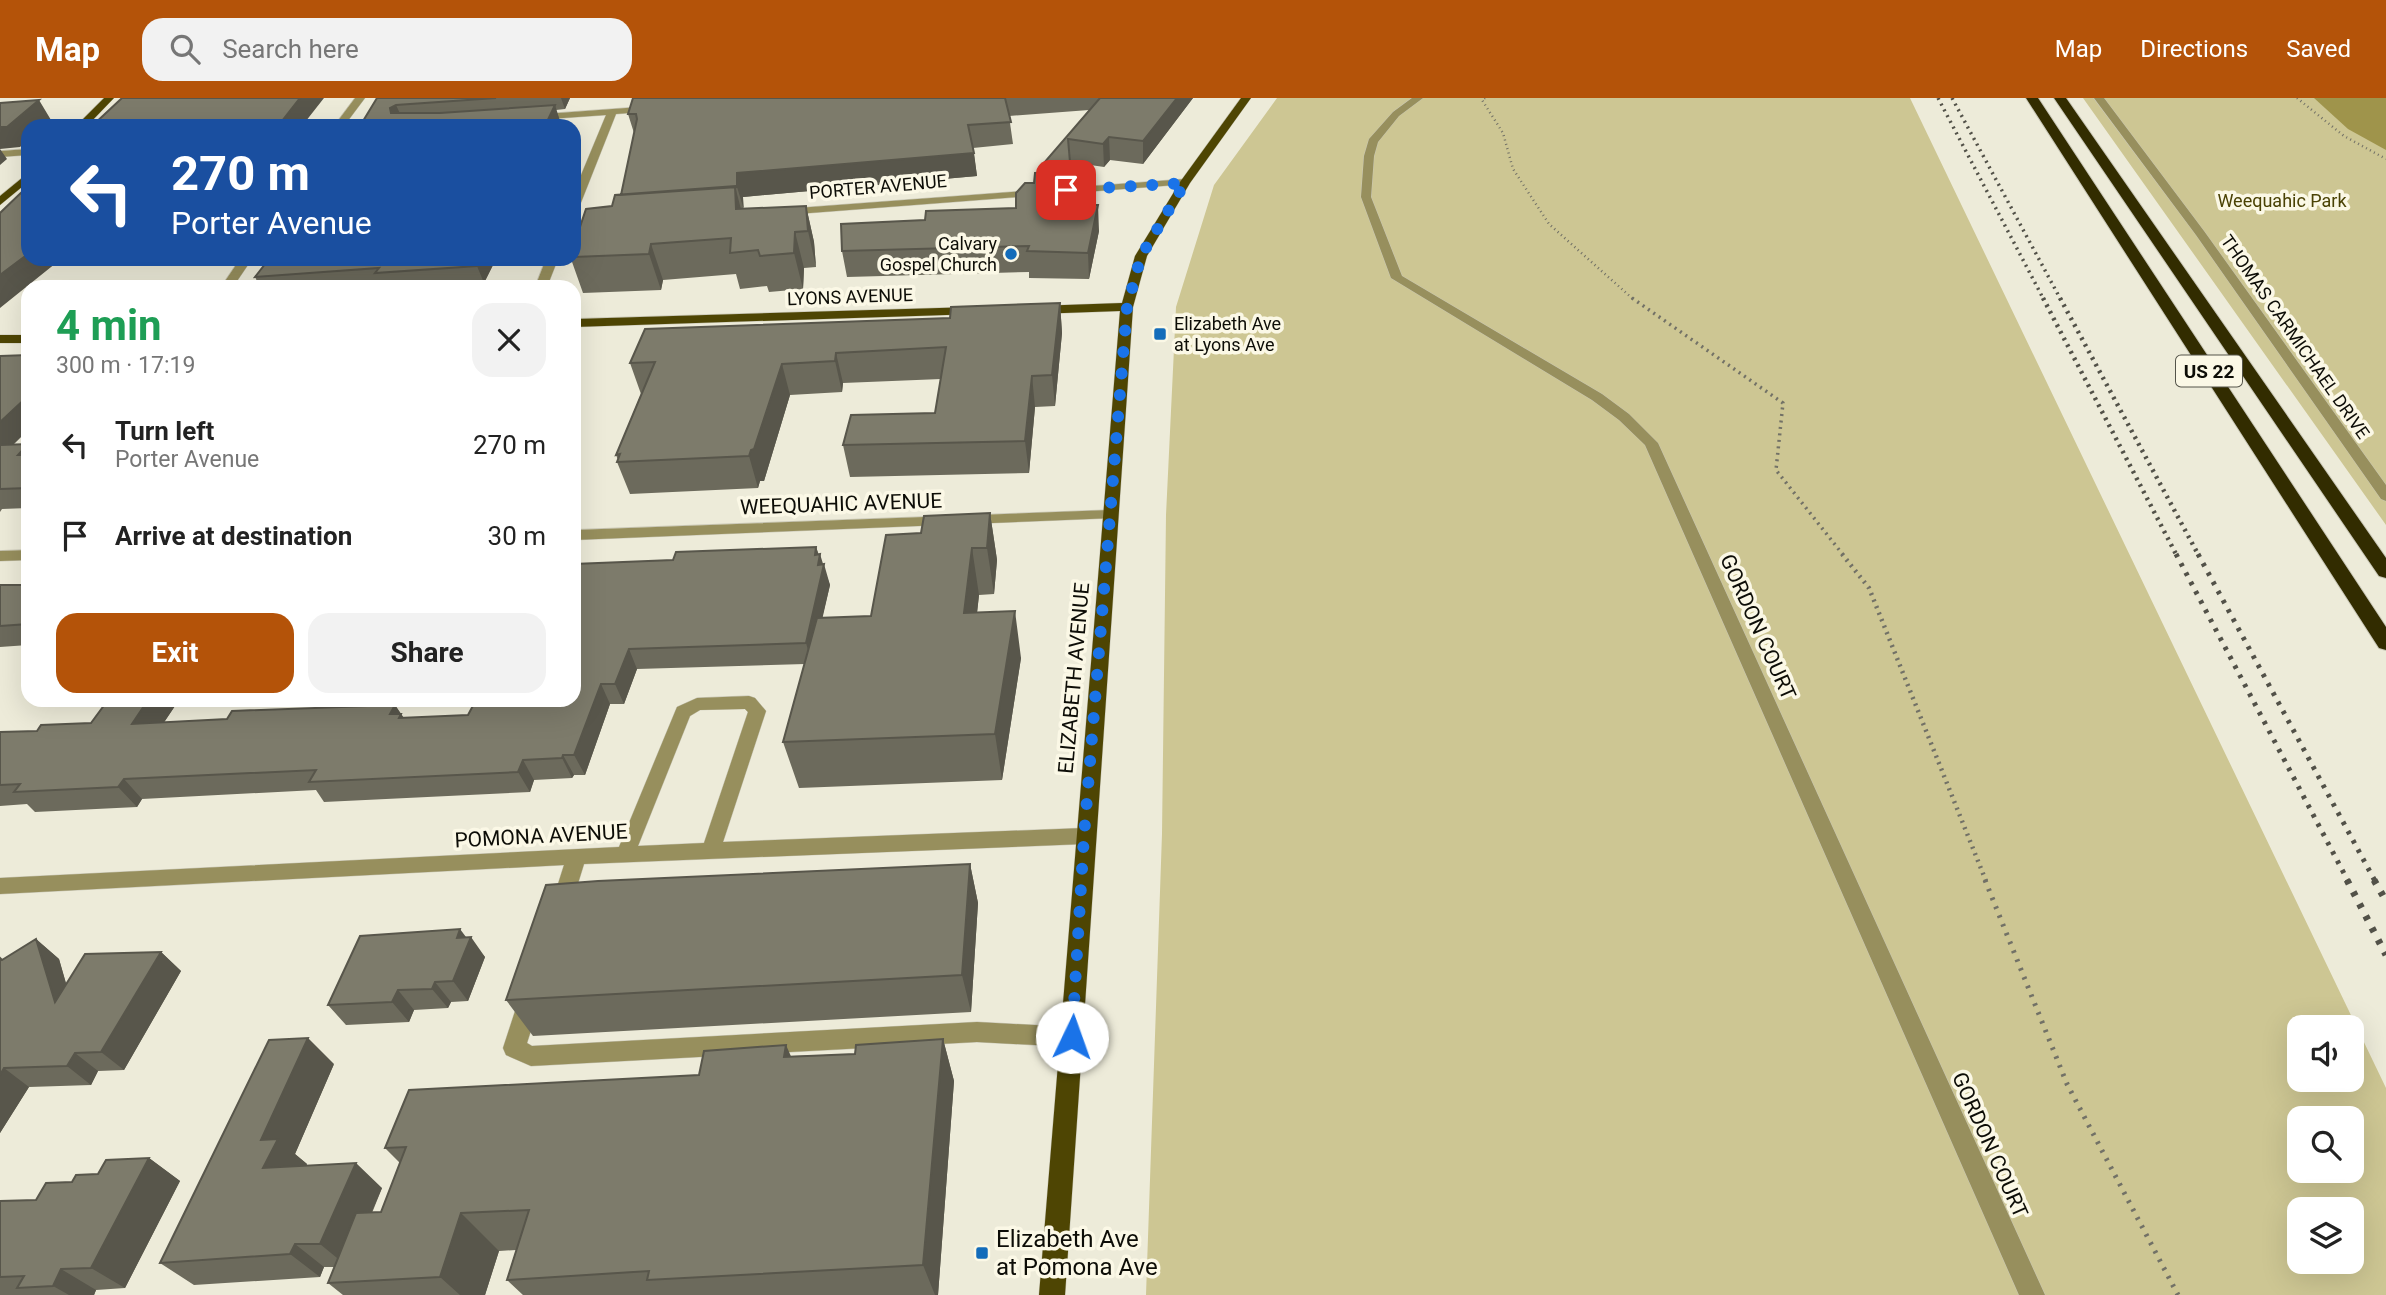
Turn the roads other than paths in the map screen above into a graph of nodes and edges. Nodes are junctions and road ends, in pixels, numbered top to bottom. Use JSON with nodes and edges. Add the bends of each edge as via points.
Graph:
{"nodes":[{"id":1,"x":109,"y":98,"type":"edge"},
{"id":2,"x":360,"y":98,"type":"edge"},
{"id":3,"x":1246,"y":98,"type":"edge"},
{"id":4,"x":1418,"y":98,"type":"edge"},
{"id":5,"x":2032,"y":98,"type":"edge"},
{"id":6,"x":2060,"y":98,"type":"edge"},
{"id":7,"x":2099,"y":98,"type":"edge"},
{"id":8,"x":667,"y":108,"type":"edge"},
{"id":9,"x":612,"y":112,"type":"junction"},
{"id":10,"x":529,"y":118,"type":"edge"},
{"id":11,"x":87,"y":119,"type":"edge"},
{"id":12,"x":344,"y":119,"type":"edge"},
{"id":13,"x":21,"y":152,"type":"edge"},
{"id":14,"x":0,"y":154,"type":"edge"},
{"id":15,"x":21,"y":182,"type":"edge"},
{"id":16,"x":1185,"y":183,"type":"junction"},
{"id":17,"x":581,"y":188,"type":"edge"},
{"id":18,"x":0,"y":202,"type":"edge"},
{"id":19,"x":765,"y":214,"type":"edge"},
{"id":20,"x":615,"y":226,"type":"edge"},
{"id":21,"x":581,"y":228,"type":"edge"},
{"id":22,"x":1127,"y":307,"type":"junction"},
{"id":23,"x":1015,"y":310,"type":"edge"},
{"id":24,"x":988,"y":311,"type":"edge"},
{"id":25,"x":581,"y":323,"type":"edge"},
{"id":26,"x":21,"y":338,"type":"edge"},
{"id":27,"x":0,"y":339,"type":"edge"},
{"id":28,"x":2386,"y":496,"type":"edge"},
{"id":29,"x":1110,"y":515,"type":"junction"},
{"id":30,"x":581,"y":535,"type":"edge"},
{"id":31,"x":21,"y":555,"type":"edge"},
{"id":32,"x":0,"y":556,"type":"edge"},
{"id":33,"x":2386,"y":572,"type":"edge"},
{"id":34,"x":2386,"y":643,"type":"edge"},
{"id":35,"x":1084,"y":836,"type":"junction"},
{"id":36,"x":711,"y":850,"type":"junction"},
{"id":37,"x":625,"y":855,"type":"junction"},
{"id":38,"x":578,"y":857,"type":"junction"},
{"id":39,"x":0,"y":886,"type":"edge"},
{"id":40,"x":554,"y":928,"type":"edge"},
{"id":41,"x":537,"y":977,"type":"edge"},
{"id":42,"x":1072,"y":1037,"type":"junction"},
{"id":43,"x":1052,"y":1295,"type":"edge"},
{"id":44,"x":2032,"y":1295,"type":"edge"}],
"edges":[{"from":1,"to":11,"type":"main road"},
{"from":2,"to":12,"type":"street"},
{"from":3,"to":16,"type":"main road","name":"ELIZABETH AVENUE"},
{"from":4,"to":44,"type":"street","name":"GORDON COURT","via":[[1388,123],[1373,141],[1369,156],[1366,197],[1396,278],[1597,397],[1651,443]]},
{"from":5,"to":34,"type":"highway","number":"US 22"},
{"from":6,"to":33,"type":"highway","number":"US 22"},
{"from":7,"to":28,"type":"street","name":"THOMAS CARMICHAEL DRIVE"},
{"from":8,"to":9,"type":"street"},
{"from":9,"to":10,"type":"street"},
{"from":9,"to":17,"type":"street"},
{"from":13,"to":14,"type":"street"},
{"from":15,"to":18,"type":"main road"},
{"from":16,"to":19,"type":"street","name":"PORTER AVENUE"},
{"from":16,"to":22,"type":"main road","name":"ELIZABETH AVENUE","via":[[1141,256]]},
{"from":20,"to":21,"type":"street"},
{"from":22,"to":23,"type":"main road"},
{"from":22,"to":29,"type":"main road","name":"ELIZABETH AVENUE"},
{"from":24,"to":25,"type":"main road","name":"LYONS AVENUE"},
{"from":26,"to":27,"type":"main road"},
{"from":29,"to":30,"type":"street","name":"WEEQUAHIC AVENUE"},
{"from":29,"to":35,"type":"main road","name":"ELIZABETH AVENUE"},
{"from":31,"to":32,"type":"street"},
{"from":35,"to":36,"type":"street","name":"POMONA AVENUE"},
{"from":35,"to":42,"type":"main road","name":"ELIZABETH AVENUE"},
{"from":36,"to":37,"type":"street","name":"POMONA AVENUE"},
{"from":36,"to":37,"type":"street","via":[[757,711],[749,702],[697,704],[683,712]]},
{"from":37,"to":38,"type":"street","name":"POMONA AVENUE"},
{"from":38,"to":39,"type":"street","name":"POMONA AVENUE"},
{"from":38,"to":40,"type":"street"},
{"from":41,"to":42,"type":"street","via":[[514,1048],[531,1056],[977,1032]]},
{"from":42,"to":43,"type":"main road","name":"ELIZABETH AVENUE"}]}
